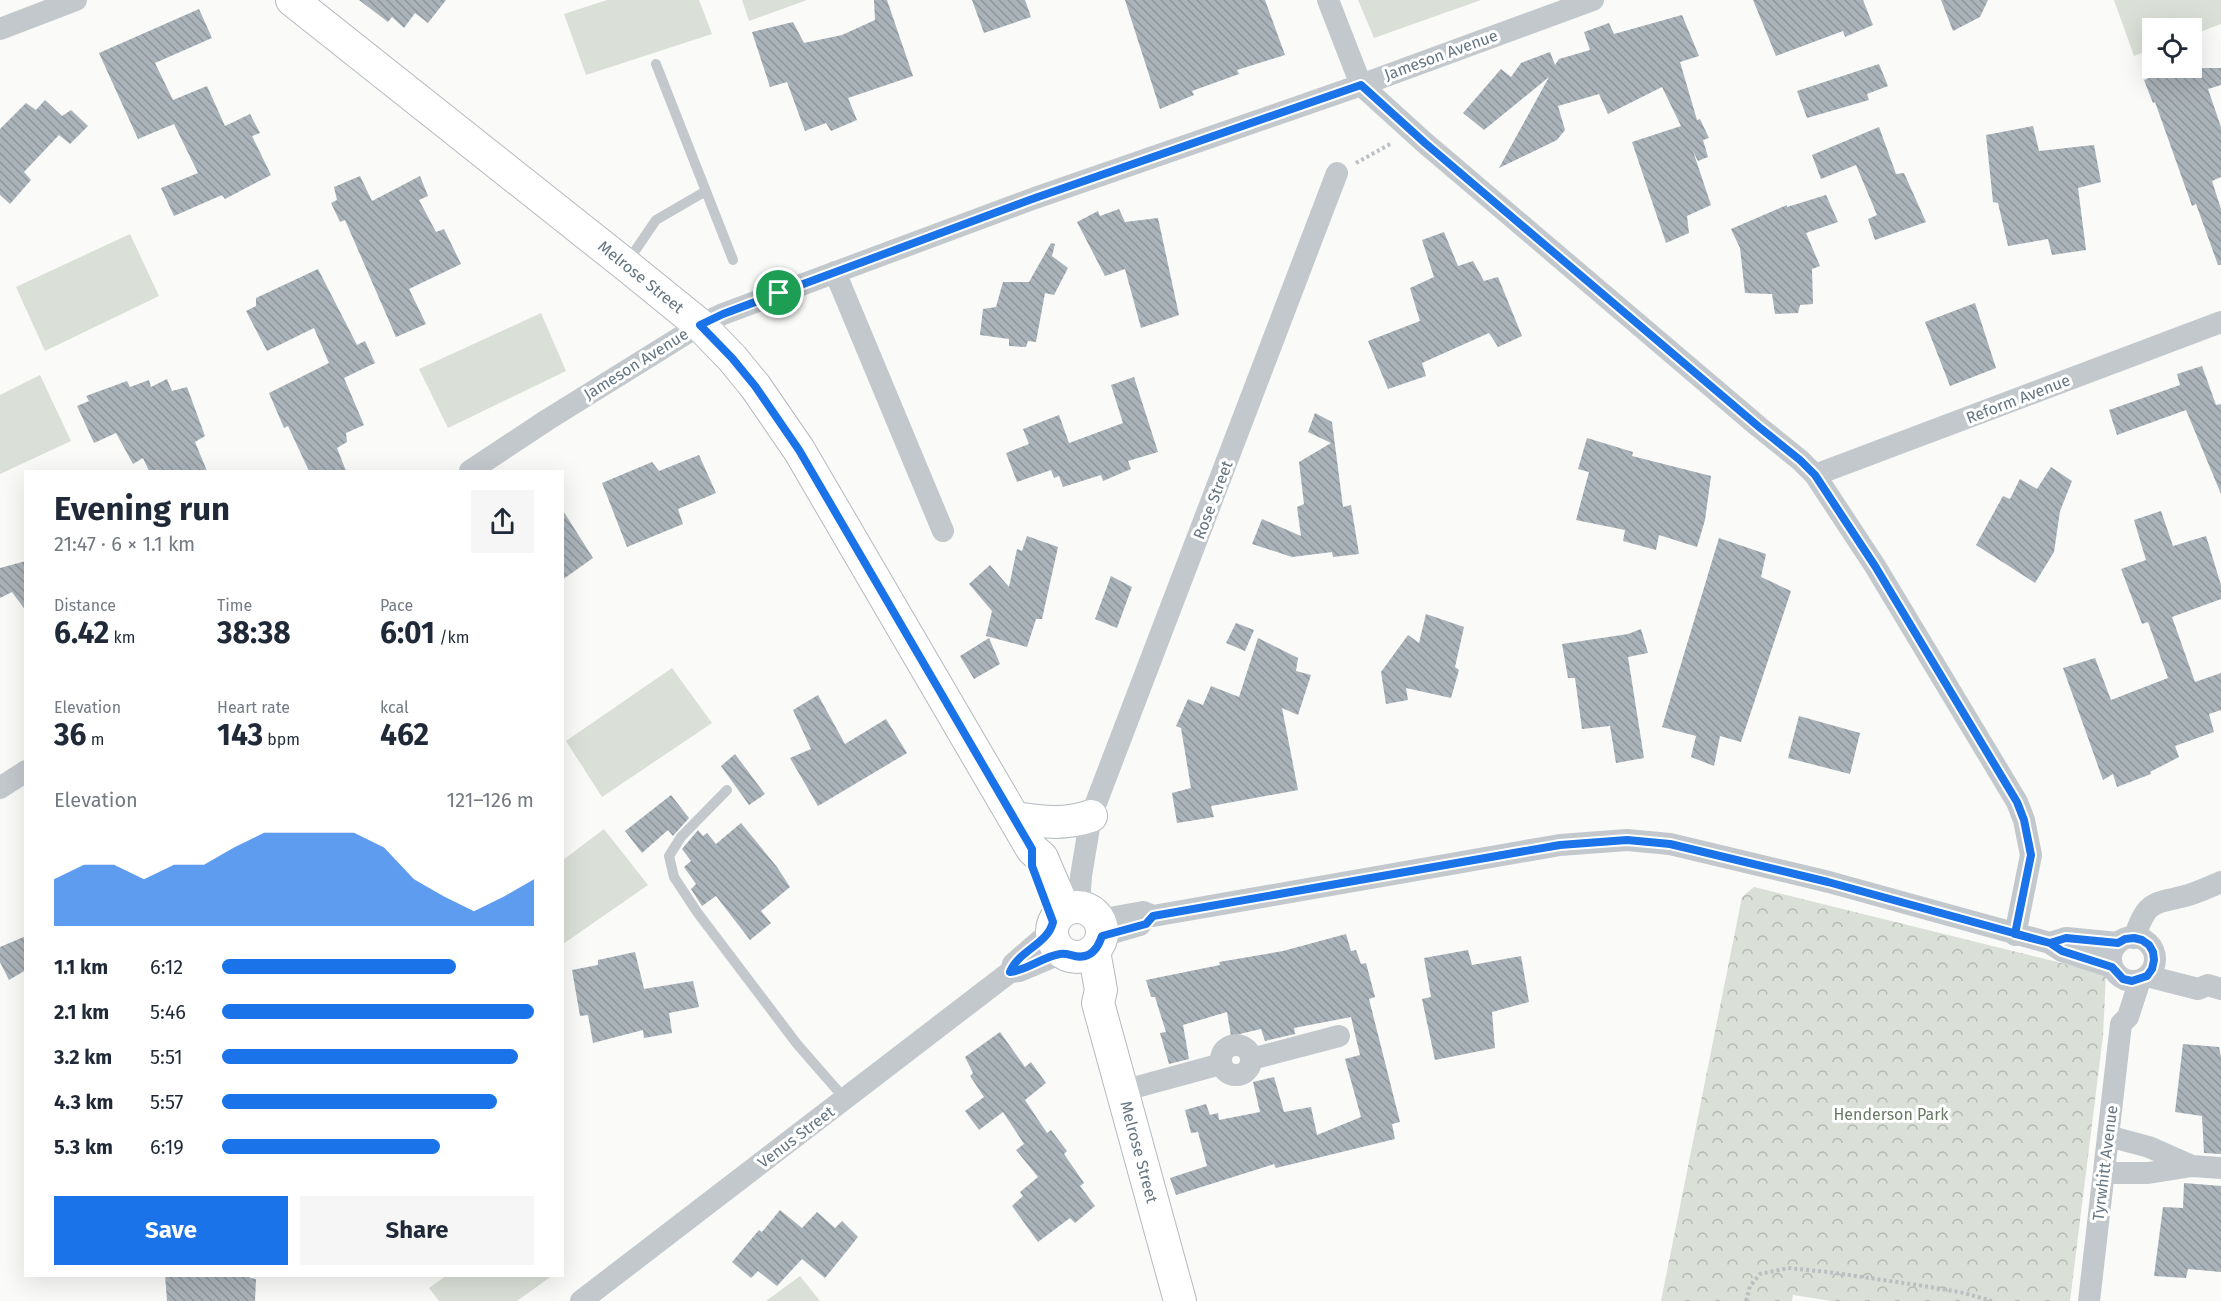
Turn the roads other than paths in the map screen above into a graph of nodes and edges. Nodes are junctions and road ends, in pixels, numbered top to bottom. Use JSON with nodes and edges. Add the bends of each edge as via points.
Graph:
{"nodes":[{"id":1,"x":76,"y":0,"type":"edge"},
{"id":2,"x":292,"y":0,"type":"edge"},
{"id":3,"x":1328,"y":0,"type":"edge"},
{"id":4,"x":1593,"y":0,"type":"edge"},
{"id":5,"x":0,"y":29,"type":"edge"},
{"id":6,"x":656,"y":63,"type":"dead end"},
{"id":7,"x":1361,"y":85,"type":"junction"},
{"id":8,"x":1337,"y":173,"type":"road end"},
{"id":9,"x":706,"y":191,"type":"junction"},
{"id":10,"x":733,"y":260,"type":"dead end"},
{"id":11,"x":626,"y":264,"type":"junction"},
{"id":12,"x":835,"y":272,"type":"junction"},
{"id":13,"x":2221,"y":322,"type":"edge"},
{"id":14,"x":700,"y":325,"type":"junction"},
{"id":15,"x":472,"y":470,"type":"edge"},
{"id":16,"x":1815,"y":475,"type":"junction"},
{"id":17,"x":943,"y":531,"type":"dead end"},
{"id":18,"x":24,"y":772,"type":"edge"},
{"id":19,"x":0,"y":788,"type":"edge"},
{"id":20,"x":727,"y":790,"type":"dead end"},
{"id":21,"x":1014,"y":818,"type":"junction"},
{"id":22,"x":1090,"y":821,"type":"junction"},
{"id":23,"x":2221,"y":882,"type":"edge"},
{"id":24,"x":1075,"y":929,"type":"junction"},
{"id":25,"x":2015,"y":934,"type":"junction"},
{"id":26,"x":2050,"y":943,"type":"junction"},
{"id":27,"x":2140,"y":957,"type":"junction"},
{"id":28,"x":2114,"y":970,"type":"junction"},
{"id":29,"x":2215,"y":987,"type":"edge"},
{"id":30,"x":2121,"y":1024,"type":"junction"},
{"id":31,"x":1339,"y":1036,"type":"dead end"},
{"id":32,"x":1122,"y":1091,"type":"junction"},
{"id":33,"x":845,"y":1099,"type":"junction"},
{"id":34,"x":2108,"y":1136,"type":"junction"},
{"id":35,"x":2193,"y":1166,"type":"junction"},
{"id":36,"x":2221,"y":1168,"type":"edge"},
{"id":37,"x":2104,"y":1173,"type":"junction"},
{"id":38,"x":581,"y":1301,"type":"edge"},
{"id":39,"x":1180,"y":1301,"type":"edge"},
{"id":40,"x":2089,"y":1301,"type":"edge"}],
"edges":[{"from":1,"to":5,"type":"street"},
{"from":2,"to":11,"type":"street","name":"Melrose Street"},
{"from":3,"to":7,"type":"street"},
{"from":4,"to":7,"type":"street","name":"Jameson Avenue"},
{"from":6,"to":9,"type":"lane"},
{"from":7,"to":12,"type":"street","name":"Jameson Avenue"},
{"from":7,"to":16,"type":"street"},
{"from":8,"to":22,"type":"street","name":"Rose Street"},
{"from":9,"to":10,"type":"lane"},
{"from":9,"to":11,"type":"lane","via":[[656,220]]},
{"from":11,"to":14,"type":"street","name":"Melrose Street"},
{"from":12,"to":14,"type":"street","name":"Jameson Avenue"},
{"from":12,"to":17,"type":"street"},
{"from":13,"to":16,"type":"street","name":"Reform Avenue"},
{"from":14,"to":15,"type":"street","name":"Jameson Avenue"},
{"from":14,"to":21,"type":"street","name":"Melrose Street","via":[[755,386],[799,450]]},
{"from":16,"to":25,"type":"street","via":[[1875,566],[2017,802],[2031,855]]},
{"from":18,"to":19,"type":"street"},
{"from":20,"to":33,"type":"lane","via":[[681,837],[669,856],[674,877],[797,1044]]},
{"from":21,"to":22,"type":"street"},
{"from":21,"to":24,"type":"street","name":"Melrose Street","via":[[1032,849],[1032,866]]},
{"from":22,"to":24,"type":"street","name":"Rose Street","via":[[1071,852],[1066,879]]},
{"from":23,"to":27,"type":"street","via":[[2185,896],[2155,924]]},
{"from":24,"to":25,"type":"street","via":[[1143,912],[1153,916],[1560,845],[1627,840],[1670,844],[1795,874]]},
{"from":24,"to":32,"type":"street","name":"Melrose Street","via":[[1101,990],[1098,1003]]},
{"from":24,"to":33,"type":"street","name":"Venus Street","via":[[1013,964],[1010,972]]},
{"from":25,"to":26,"type":"street"},
{"from":26,"to":27,"type":"street","via":[[2066,938]]},
{"from":26,"to":28,"type":"street"},
{"from":27,"to":28,"type":"street","via":[[2132,981]]},
{"from":27,"to":28,"type":"street","name":"Tyrwhitt Avenue","via":[[2113,950]]},
{"from":27,"to":29,"type":"street","via":[[2198,989]]},
{"from":27,"to":30,"type":"street","name":"Tyrwhitt Avenue","via":[[2127,1017]]},
{"from":28,"to":30,"type":"street","name":"Tyrwhitt Avenue","via":[[2116,1017]]},
{"from":30,"to":34,"type":"street","name":"Tyrwhitt Avenue"},
{"from":31,"to":32,"type":"street","via":[[1251,1059],[1247,1070],[1235,1075],[1221,1064]]},
{"from":32,"to":39,"type":"street","name":"Melrose Street"},
{"from":33,"to":38,"type":"street","name":"Venus Street"},
{"from":34,"to":35,"type":"street","via":[[2149,1147]]},
{"from":34,"to":37,"type":"street","name":"Tyrwhitt Avenue"},
{"from":35,"to":36,"type":"street"},
{"from":35,"to":37,"type":"street","via":[[2148,1173]]},
{"from":37,"to":40,"type":"street","name":"Tyrwhitt Avenue"}]}
